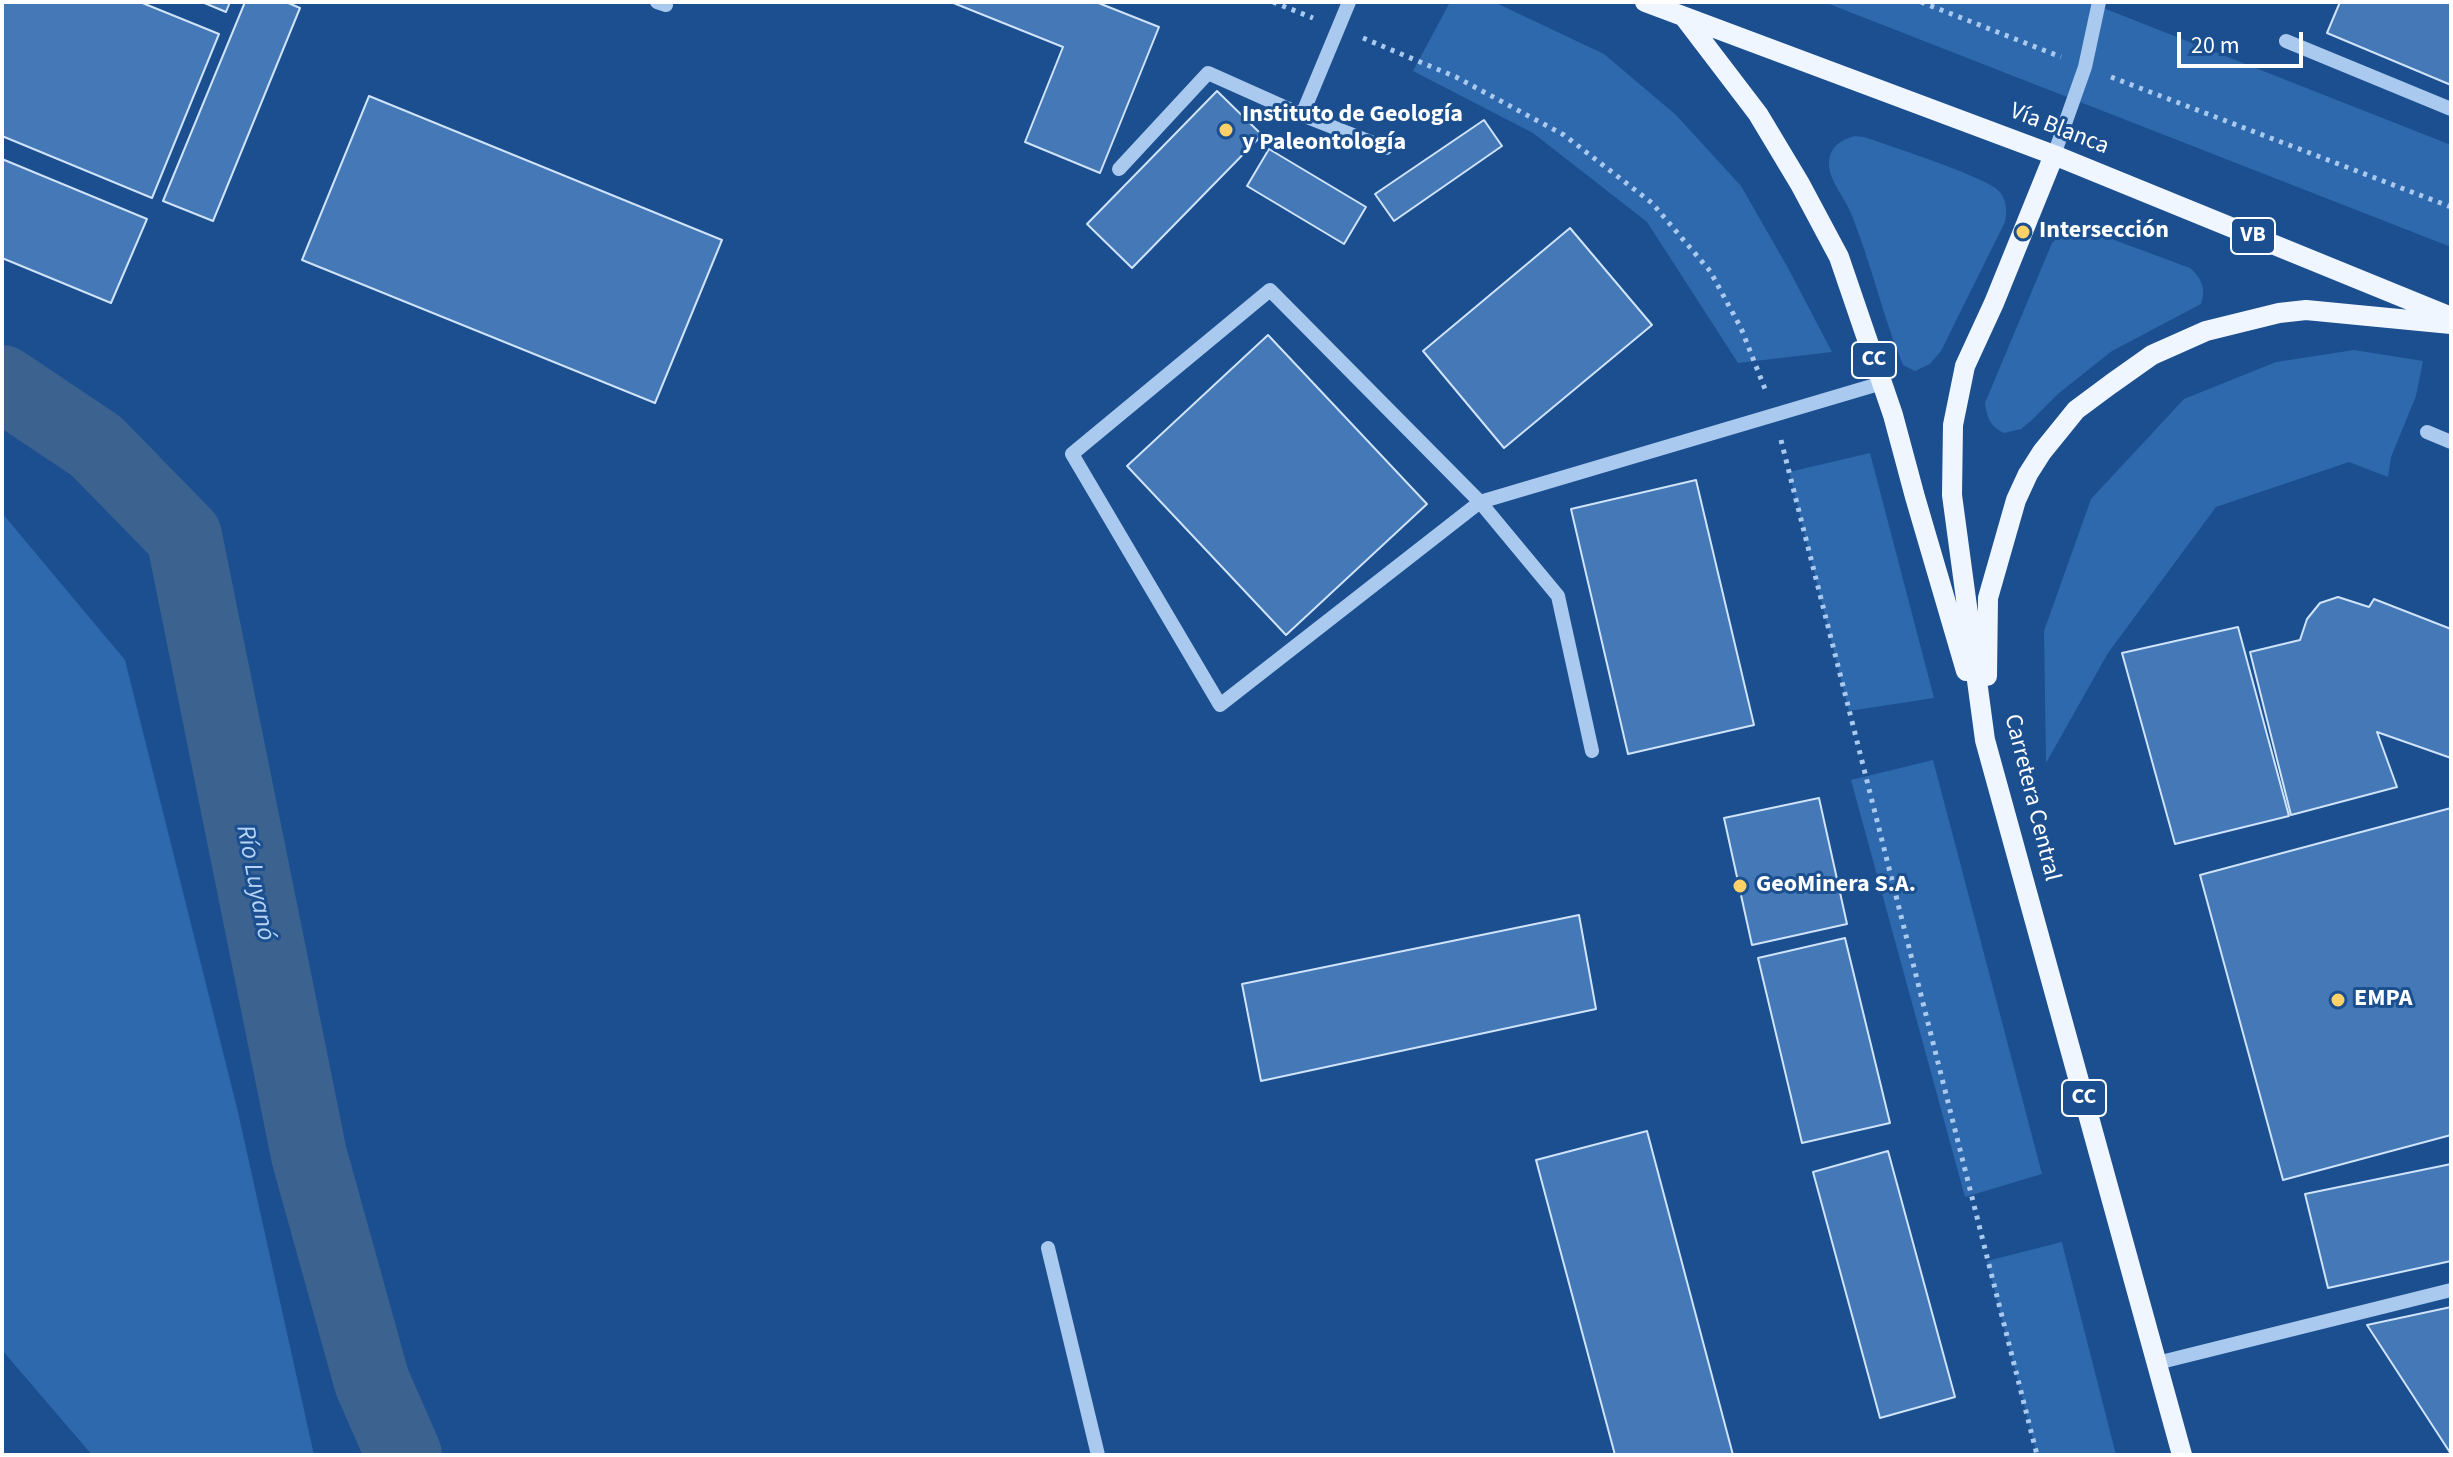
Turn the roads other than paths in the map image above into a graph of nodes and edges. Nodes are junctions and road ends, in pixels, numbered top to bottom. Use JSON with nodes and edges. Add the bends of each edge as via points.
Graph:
{"nodes":[{"id":1,"x":1349,"y":2,"type":"edge"},
{"id":2,"x":1645,"y":2,"type":"edge"},
{"id":3,"x":2099,"y":2,"type":"edge"},
{"id":4,"x":1684,"y":17,"type":"junction"},
{"id":5,"x":2286,"y":41,"type":"dead end"},
{"id":6,"x":2451,"y":109,"type":"edge"},
{"id":7,"x":1302,"y":115,"type":"junction"},
{"id":8,"x":1386,"y":148,"type":"dead end"},
{"id":9,"x":2054,"y":155,"type":"junction"},
{"id":10,"x":1119,"y":169,"type":"dead end"},
{"id":11,"x":2451,"y":317,"type":"edge"},
{"id":12,"x":2451,"y":324,"type":"edge"},
{"id":13,"x":1882,"y":383,"type":"junction"},
{"id":14,"x":2427,"y":432,"type":"dead end"},
{"id":15,"x":2451,"y":442,"type":"edge"},
{"id":16,"x":1480,"y":502,"type":"junction"},
{"id":17,"x":1985,"y":740,"type":"junction"},
{"id":18,"x":1592,"y":751,"type":"dead end"},
{"id":19,"x":1048,"y":1248,"type":"dead end"},
{"id":20,"x":2451,"y":1290,"type":"edge"},
{"id":21,"x":2157,"y":1363,"type":"junction"},
{"id":22,"x":1098,"y":1455,"type":"edge"},
{"id":23,"x":2182,"y":1455,"type":"edge"}],
"edges":[{"from":1,"to":7,"type":"lane"},
{"from":2,"to":4,"type":"main road","name":"Vía Blanca"},
{"from":3,"to":9,"type":"lane","via":[[2085,67]]},
{"from":4,"to":9,"type":"main road","name":"Vía Blanca"},
{"from":4,"to":13,"type":"main road","number":"CC","via":[[1758,114],[1800,184],[1839,257]]},
{"from":5,"to":6,"type":"lane"},
{"from":7,"to":8,"type":"lane"},
{"from":7,"to":10,"type":"lane","via":[[1208,73]]},
{"from":9,"to":11,"type":"main road","name":"Vía Blanca","number":"VB"},
{"from":9,"to":17,"type":"main road","name":"Carretera Central","number":"CC","via":[[1965,366],[1953,425],[1952,495]]},
{"from":12,"to":17,"type":"main road","via":[[2306,310],[2244,320],[2152,355],[2076,410],[2028,474],[2002,544],[1988,598]]},
{"from":13,"to":16,"type":"lane"},
{"from":13,"to":17,"type":"main road","number":"CC"},
{"from":14,"to":15,"type":"lane"},
{"from":16,"to":16,"type":"lane","via":[[1270,290],[1072,454],[1220,705]]},
{"from":16,"to":18,"type":"lane","via":[[1558,596]]},
{"from":17,"to":21,"type":"main road","name":"Carretera Central","number":"CC"},
{"from":19,"to":22,"type":"lane"},
{"from":20,"to":21,"type":"lane"},
{"from":21,"to":23,"type":"main road","name":"Carretera Central","number":"CC"}]}
